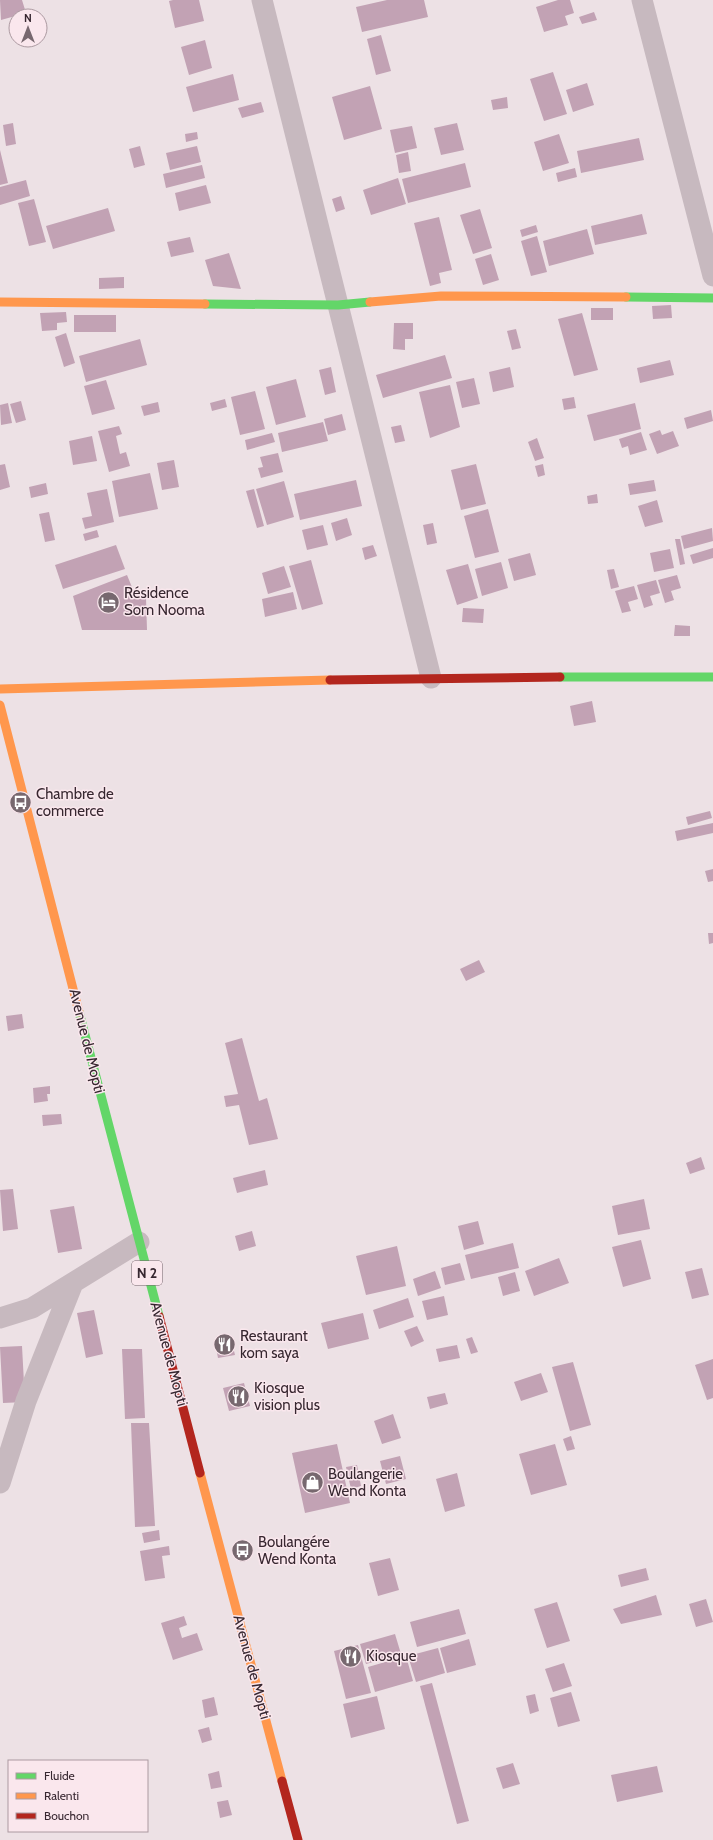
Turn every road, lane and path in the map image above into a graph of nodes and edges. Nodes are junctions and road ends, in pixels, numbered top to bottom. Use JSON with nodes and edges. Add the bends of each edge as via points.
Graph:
{"nodes":[{"id":1,"x":262,"y":0,"type":"edge"},
{"id":2,"x":642,"y":0,"type":"edge"},
{"id":3,"x":713,"y":276,"type":"edge"},
{"id":4,"x":713,"y":298,"type":"edge"},
{"id":5,"x":0,"y":302,"type":"edge"},
{"id":6,"x":338,"y":305,"type":"junction"},
{"id":7,"x":713,"y":677,"type":"edge"},
{"id":8,"x":431,"y":678,"type":"junction"},
{"id":9,"x":0,"y":689,"type":"edge"},
{"id":10,"x":0,"y":705,"type":"edge"},
{"id":11,"x":138,"y":1242,"type":"junction"},
{"id":12,"x":73,"y":1283,"type":"junction"},
{"id":13,"x":0,"y":1318,"type":"edge"},
{"id":14,"x":0,"y":1483,"type":"edge"},
{"id":15,"x":298,"y":1840,"type":"edge"}],
"edges":[{"from":1,"to":6,"type":"street"},
{"from":2,"to":3,"type":"street"},
{"from":4,"to":6,"type":"street","via":[[441,296]]},
{"from":5,"to":6,"type":"street"},
{"from":6,"to":8,"type":"street"},
{"from":7,"to":8,"type":"street"},
{"from":8,"to":9,"type":"street"},
{"from":10,"to":11,"type":"street","name":"Avenue de Mopti","number":"N 2"},
{"from":11,"to":12,"type":"street"},
{"from":11,"to":15,"type":"street","name":"Avenue de Mopti","number":"N 2"},
{"from":12,"to":13,"type":"street","via":[[32,1308]]},
{"from":12,"to":14,"type":"street","via":[[26,1401]]}]}
